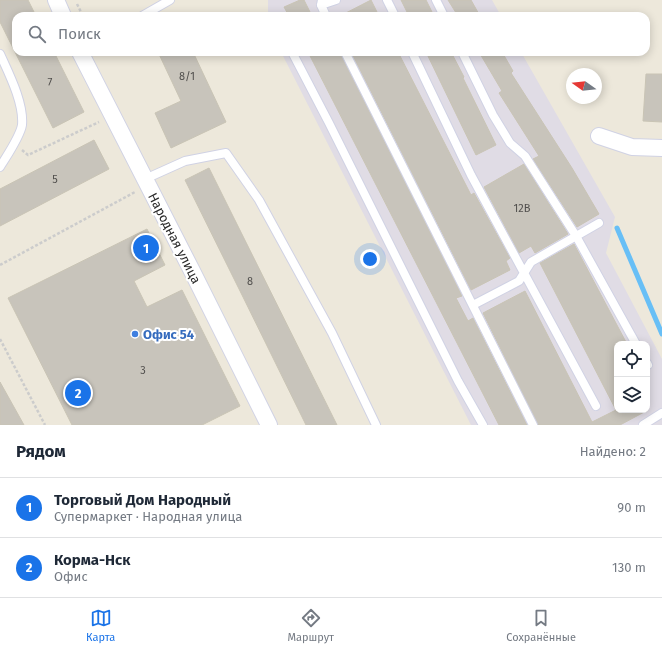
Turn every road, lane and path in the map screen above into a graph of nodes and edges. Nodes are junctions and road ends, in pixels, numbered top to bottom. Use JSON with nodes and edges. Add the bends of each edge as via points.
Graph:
{"nodes":[{"id":1,"x":56,"y":0,"type":"edge"},
{"id":2,"x":75,"y":0,"type":"edge"},
{"id":3,"x":170,"y":0,"type":"edge"},
{"id":4,"x":336,"y":0,"type":"edge"},
{"id":5,"x":387,"y":0,"type":"edge"},
{"id":6,"x":436,"y":0,"type":"edge"},
{"id":7,"x":322,"y":3,"type":"edge"},
{"id":8,"x":61,"y":12,"type":"edge"},
{"id":9,"x":81,"y":12,"type":"edge"},
{"id":10,"x":149,"y":12,"type":"edge"},
{"id":11,"x":393,"y":12,"type":"edge"},
{"id":12,"x":442,"y":12,"type":"edge"},
{"id":13,"x":0,"y":54,"type":"edge"},
{"id":14,"x":82,"y":56,"type":"edge"},
{"id":15,"x":294,"y":56,"type":"edge"},
{"id":16,"x":346,"y":56,"type":"edge"},
{"id":17,"x":414,"y":56,"type":"edge"},
{"id":18,"x":464,"y":56,"type":"edge"},
{"id":19,"x":103,"y":120,"type":"dead end"},
{"id":20,"x":599,"y":136,"type":"dead end"},
{"id":21,"x":14,"y":144,"type":"junction"},
{"id":22,"x":662,"y":148,"type":"edge"},
{"id":23,"x":0,"y":167,"type":"edge"},
{"id":24,"x":145,"y":179,"type":"junction"},
{"id":25,"x":135,"y":192,"type":"dead end"},
{"id":26,"x":600,"y":223,"type":"dead end"},
{"id":27,"x":576,"y":236,"type":"junction"},
{"id":28,"x":0,"y":265,"type":"edge"},
{"id":29,"x":524,"y":273,"type":"junction"},
{"id":30,"x":472,"y":305,"type":"junction"},
{"id":31,"x":0,"y":340,"type":"edge"},
{"id":32,"x":634,"y":341,"type":"edge"},
{"id":33,"x":596,"y":406,"type":"dead end"},
{"id":34,"x":662,"y":413,"type":"edge"},
{"id":35,"x":45,"y":425,"type":"edge"},
{"id":36,"x":269,"y":425,"type":"edge"},
{"id":37,"x":376,"y":425,"type":"edge"},
{"id":38,"x":484,"y":425,"type":"edge"},
{"id":39,"x":533,"y":425,"type":"edge"},
{"id":40,"x":643,"y":425,"type":"edge"}],
"edges":[{"from":1,"to":8,"type":"street"},
{"from":2,"to":9,"type":"path"},
{"from":3,"to":10,"type":"lane"},
{"from":4,"to":7,"type":"lane"},
{"from":5,"to":11,"type":"lane"},
{"from":6,"to":12,"type":"lane"},
{"from":13,"to":21,"type":"lane","via":[[20,102],[22,126]]},
{"from":14,"to":24,"type":"street","name":"Народная улица"},
{"from":15,"to":38,"type":"lane","via":[[458,381]]},
{"from":16,"to":30,"type":"lane"},
{"from":17,"to":29,"type":"lane","via":[[471,175]]},
{"from":18,"to":27,"type":"lane","via":[[501,129],[525,156]]},
{"from":19,"to":21,"type":"path","via":[[28,154]]},
{"from":20,"to":22,"type":"street","via":[[632,147]]},
{"from":21,"to":23,"type":"lane"},
{"from":24,"to":36,"type":"street","name":"Народная улица"},
{"from":24,"to":37,"type":"lane","via":[[185,161],[226,153],[259,200],[332,333]]},
{"from":25,"to":28,"type":"path"},
{"from":26,"to":27,"type":"lane"},
{"from":27,"to":29,"type":"lane","via":[[531,262]]},
{"from":27,"to":32,"type":"lane"},
{"from":29,"to":30,"type":"lane","via":[[519,281]]},
{"from":29,"to":33,"type":"lane"},
{"from":30,"to":39,"type":"lane"},
{"from":31,"to":35,"type":"path"},
{"from":34,"to":40,"type":"lane"}]}
